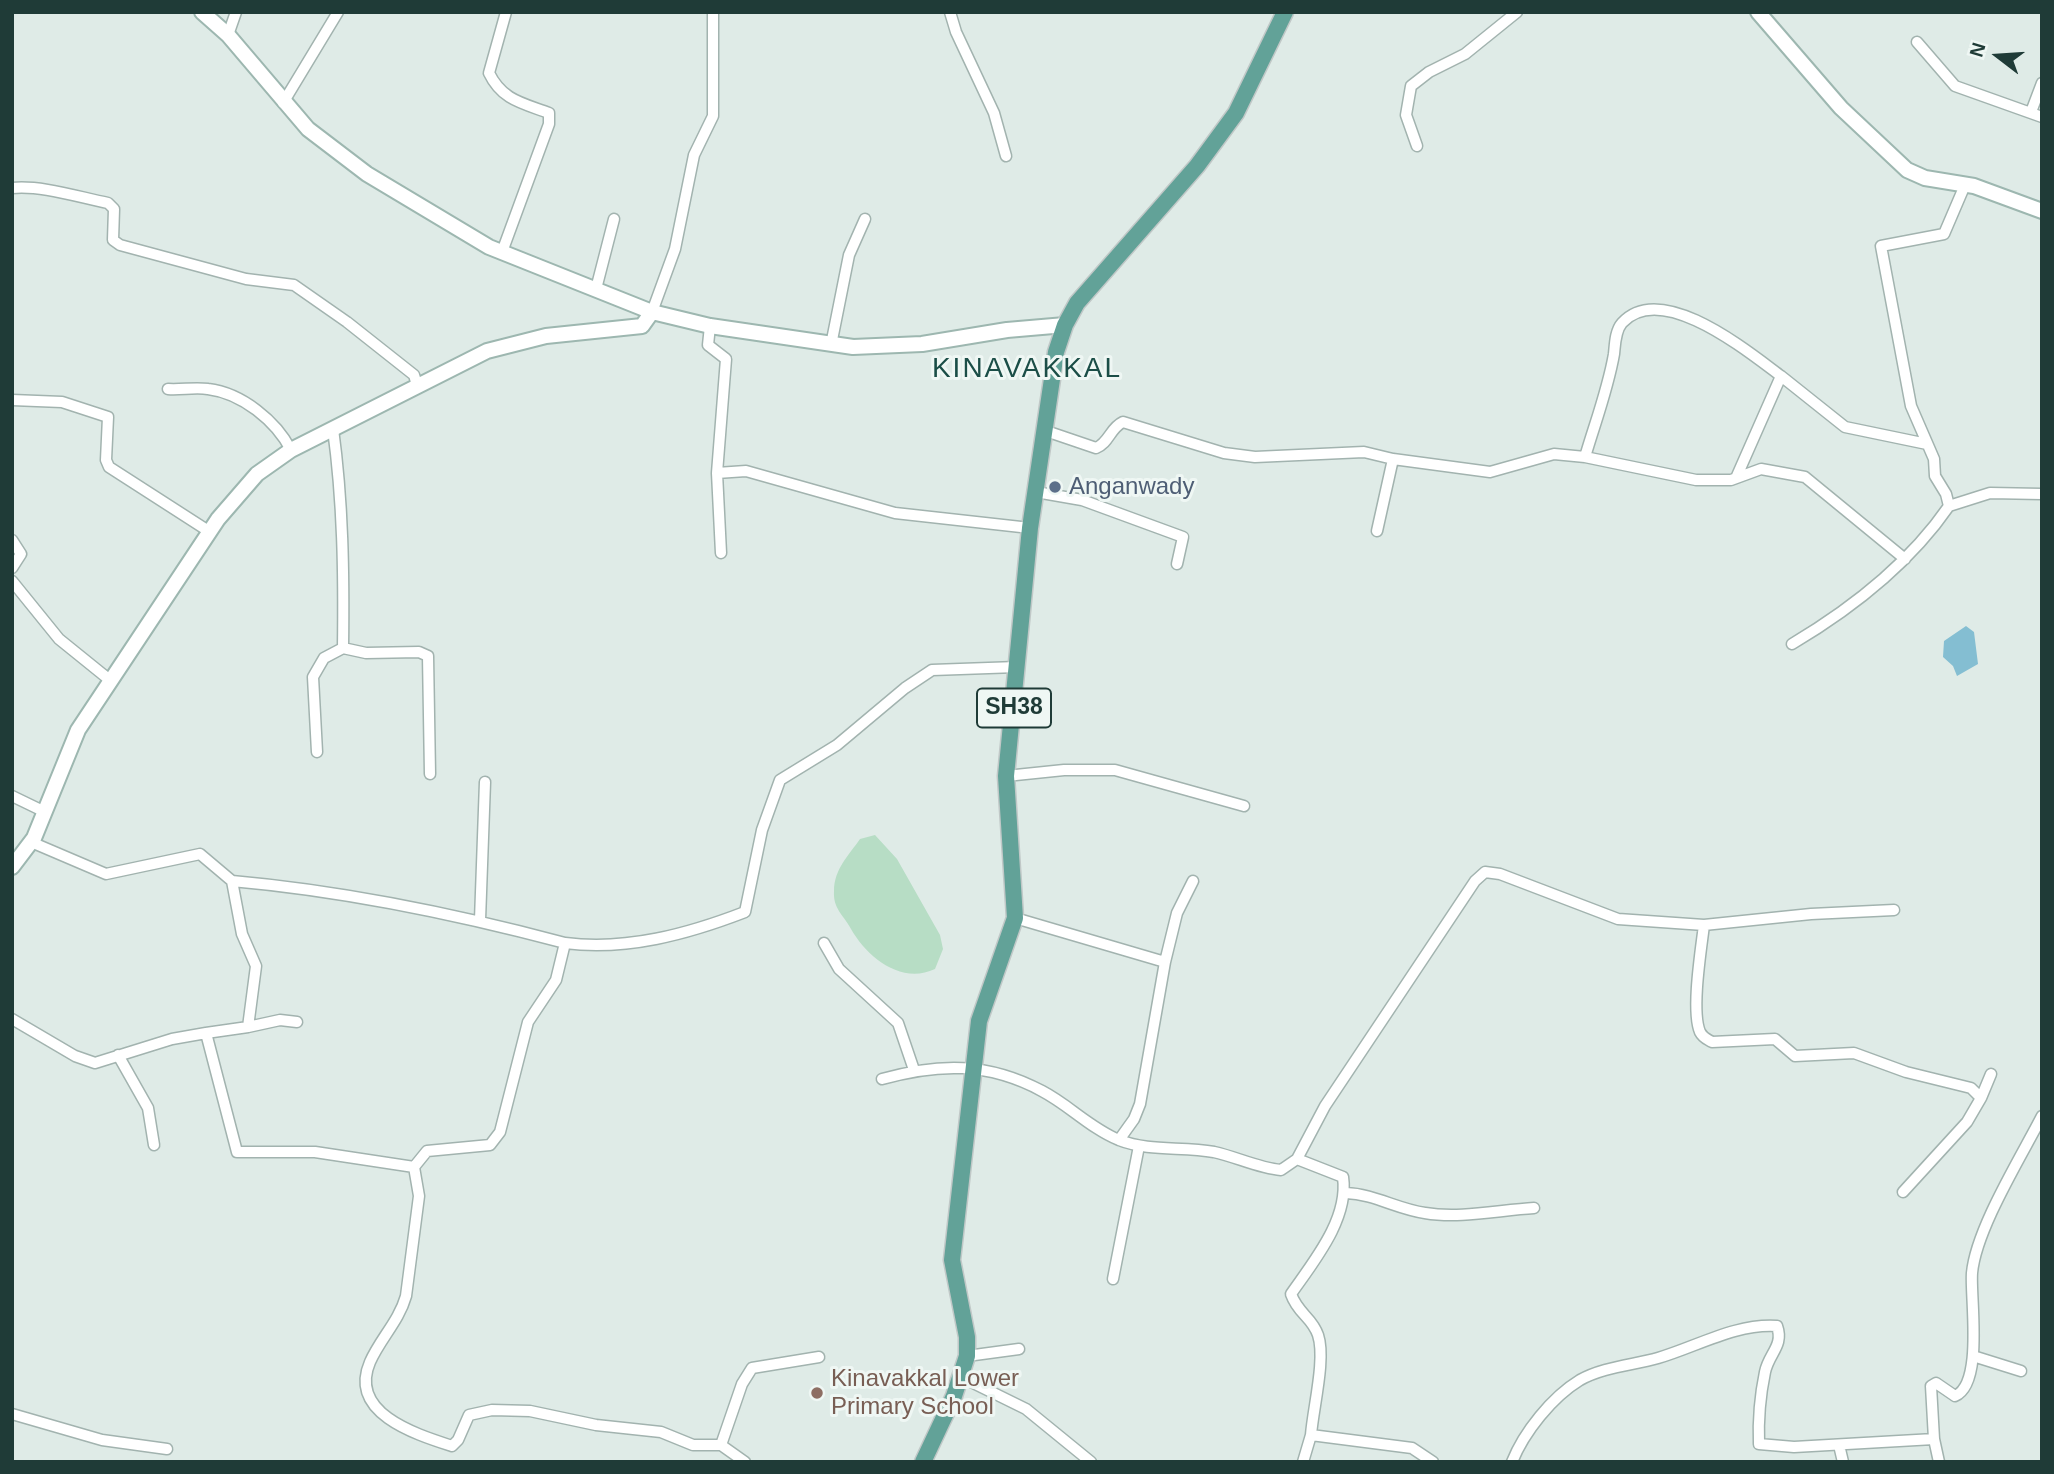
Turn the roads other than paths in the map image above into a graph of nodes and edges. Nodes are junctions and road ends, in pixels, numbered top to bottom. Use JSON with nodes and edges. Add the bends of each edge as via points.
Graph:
{"nodes":[{"id":1,"x":202,"y":12,"type":"edge"},
{"id":2,"x":236,"y":12,"type":"edge"},
{"id":3,"x":338,"y":12,"type":"edge"},
{"id":4,"x":506,"y":12,"type":"edge"},
{"id":5,"x":713,"y":12,"type":"edge"},
{"id":6,"x":950,"y":12,"type":"edge"},
{"id":7,"x":1285,"y":12,"type":"edge"},
{"id":8,"x":1517,"y":12,"type":"edge"},
{"id":9,"x":1758,"y":12,"type":"edge"},
{"id":10,"x":228,"y":34,"type":"junction"},
{"id":11,"x":1917,"y":42,"type":"dead end"},
{"id":12,"x":2042,"y":83,"type":"edge"},
{"id":13,"x":282,"y":103,"type":"junction"},
{"id":14,"x":2031,"y":112,"type":"junction"},
{"id":15,"x":2042,"y":117,"type":"edge"},
{"id":16,"x":1418,"y":146,"type":"dead end"},
{"id":17,"x":1006,"y":156,"type":"dead end"},
{"id":18,"x":1965,"y":185,"type":"junction"},
{"id":19,"x":12,"y":188,"type":"edge"},
{"id":20,"x":2042,"y":211,"type":"edge"},
{"id":21,"x":614,"y":219,"type":"dead end"},
{"id":22,"x":865,"y":219,"type":"dead end"},
{"id":23,"x":502,"y":252,"type":"junction"},
{"id":24,"x":596,"y":289,"type":"junction"},
{"id":25,"x":652,"y":313,"type":"junction"},
{"id":26,"x":1065,"y":325,"type":"junction"},
{"id":27,"x":710,"y":326,"type":"junction"},
{"id":28,"x":831,"y":345,"type":"junction"},
{"id":29,"x":1780,"y":376,"type":"junction"},
{"id":30,"x":417,"y":385,"type":"junction"},
{"id":31,"x":168,"y":389,"type":"dead end"},
{"id":32,"x":12,"y":400,"type":"edge"},
{"id":33,"x":333,"y":429,"type":"junction"},
{"id":34,"x":1046,"y":431,"type":"junction"},
{"id":35,"x":1927,"y":444,"type":"junction"},
{"id":36,"x":291,"y":450,"type":"junction"},
{"id":37,"x":1586,"y":457,"type":"junction"},
{"id":38,"x":1393,"y":459,"type":"junction"},
{"id":39,"x":717,"y":473,"type":"junction"},
{"id":40,"x":1736,"y":478,"type":"junction"},
{"id":41,"x":1036,"y":492,"type":"junction"},
{"id":42,"x":2042,"y":494,"type":"edge"},
{"id":43,"x":1949,"y":506,"type":"junction"},
{"id":44,"x":1030,"y":528,"type":"junction"},
{"id":45,"x":1377,"y":531,"type":"dead end"},
{"id":46,"x":210,"y":532,"type":"junction"},
{"id":47,"x":12,"y":540,"type":"edge"},
{"id":48,"x":721,"y":553,"type":"dead end"},
{"id":49,"x":1905,"y":559,"type":"junction"},
{"id":50,"x":1177,"y":564,"type":"dead end"},
{"id":51,"x":12,"y":568,"type":"edge"},
{"id":52,"x":12,"y":581,"type":"edge"},
{"id":53,"x":1792,"y":644,"type":"dead end"},
{"id":54,"x":344,"y":648,"type":"junction"},
{"id":55,"x":1017,"y":667,"type":"junction"},
{"id":56,"x":111,"y":681,"type":"junction"},
{"id":57,"x":317,"y":752,"type":"dead end"},
{"id":58,"x":430,"y":774,"type":"dead end"},
{"id":59,"x":1006,"y":776,"type":"junction"},
{"id":60,"x":485,"y":782,"type":"dead end"},
{"id":61,"x":12,"y":796,"type":"edge"},
{"id":62,"x":1244,"y":806,"type":"dead end"},
{"id":63,"x":43,"y":811,"type":"junction"},
{"id":64,"x":31,"y":842,"type":"junction"},
{"id":65,"x":12,"y":867,"type":"edge"},
{"id":66,"x":232,"y":881,"type":"junction"},
{"id":67,"x":1193,"y":881,"type":"dead end"},
{"id":68,"x":1895,"y":910,"type":"dead end"},
{"id":69,"x":1015,"y":918,"type":"junction"},
{"id":70,"x":480,"y":920,"type":"junction"},
{"id":71,"x":1704,"y":925,"type":"junction"},
{"id":72,"x":565,"y":943,"type":"junction"},
{"id":73,"x":824,"y":943,"type":"dead end"},
{"id":74,"x":1165,"y":962,"type":"junction"},
{"id":75,"x":12,"y":1019,"type":"edge"},
{"id":76,"x":297,"y":1021,"type":"dead end"},
{"id":77,"x":247,"y":1027,"type":"junction"},
{"id":78,"x":206,"y":1033,"type":"junction"},
{"id":79,"x":118,"y":1055,"type":"junction"},
{"id":80,"x":973,"y":1066,"type":"junction"},
{"id":81,"x":914,"y":1070,"type":"junction"},
{"id":82,"x":1991,"y":1074,"type":"dead end"},
{"id":83,"x":882,"y":1079,"type":"dead end"},
{"id":84,"x":1981,"y":1098,"type":"junction"},
{"id":85,"x":2042,"y":1116,"type":"edge"},
{"id":86,"x":1119,"y":1140,"type":"junction"},
{"id":87,"x":154,"y":1145,"type":"dead end"},
{"id":88,"x":1139,"y":1146,"type":"junction"},
{"id":89,"x":1297,"y":1159,"type":"junction"},
{"id":90,"x":414,"y":1167,"type":"junction"},
{"id":91,"x":1903,"y":1192,"type":"dead end"},
{"id":92,"x":1346,"y":1193,"type":"junction"},
{"id":93,"x":1534,"y":1209,"type":"dead end"},
{"id":94,"x":1113,"y":1279,"type":"dead end"},
{"id":95,"x":1019,"y":1349,"type":"dead end"},
{"id":96,"x":967,"y":1356,"type":"junction"},
{"id":97,"x":1973,"y":1356,"type":"junction"},
{"id":98,"x":819,"y":1357,"type":"dead end"},
{"id":99,"x":2021,"y":1371,"type":"dead end"},
{"id":100,"x":961,"y":1377,"type":"junction"},
{"id":101,"x":12,"y":1414,"type":"edge"},
{"id":102,"x":1311,"y":1435,"type":"junction"},
{"id":103,"x":1934,"y":1439,"type":"junction"},
{"id":104,"x":721,"y":1445,"type":"junction"},
{"id":105,"x":1839,"y":1445,"type":"junction"},
{"id":106,"x":167,"y":1449,"type":"dead end"},
{"id":107,"x":745,"y":1462,"type":"edge"},
{"id":108,"x":923,"y":1462,"type":"edge"},
{"id":109,"x":1091,"y":1462,"type":"edge"},
{"id":110,"x":1303,"y":1462,"type":"edge"},
{"id":111,"x":1433,"y":1462,"type":"edge"},
{"id":112,"x":1512,"y":1462,"type":"edge"},
{"id":113,"x":1843,"y":1462,"type":"edge"},
{"id":114,"x":1939,"y":1462,"type":"edge"}],
"edges":[{"from":1,"to":10,"type":"main road"},
{"from":2,"to":10,"type":"street"},
{"from":3,"to":13,"type":"street"},
{"from":4,"to":23,"type":"street","via":[[489,73],[497,89],[512,99],[549,113],[549,124]]},
{"from":5,"to":25,"type":"street","via":[[713,117],[694,155],[675,249]]},
{"from":6,"to":17,"type":"street","via":[[994,113]]},
{"from":7,"to":26,"type":"main road","number":"SH38","via":[[1236,113],[1197,166],[1077,303]]},
{"from":8,"to":16,"type":"street","via":[[1465,54],[1410,86],[1406,114]]},
{"from":9,"to":18,"type":"main road","via":[[1841,108],[1907,170]]},
{"from":10,"to":13,"type":"main road"},
{"from":11,"to":14,"type":"street","via":[[1955,86]]},
{"from":12,"to":14,"type":"street"},
{"from":13,"to":23,"type":"main road","via":[[367,174]]},
{"from":14,"to":15,"type":"street"},
{"from":18,"to":20,"type":"main road"},
{"from":18,"to":35,"type":"street","via":[[1944,233],[1881,246],[1911,406]]},
{"from":19,"to":30,"type":"street","via":[[34,185],[52,193],[108,203],[114,209],[113,240],[120,246],[294,285],[414,375]]},
{"from":21,"to":24,"type":"street"},
{"from":22,"to":28,"type":"street","via":[[849,255]]},
{"from":23,"to":24,"type":"main road"},
{"from":24,"to":25,"type":"main road"},
{"from":25,"to":27,"type":"main road"},
{"from":25,"to":30,"type":"main road","via":[[642,326],[546,336],[487,351]]},
{"from":26,"to":28,"type":"main road","via":[[922,344]]},
{"from":26,"to":34,"type":"main road","number":"SH38","via":[[1056,352]]},
{"from":27,"to":28,"type":"main road"},
{"from":27,"to":39,"type":"street","via":[[708,345],[726,353]]},
{"from":29,"to":35,"type":"street","via":[[1845,427]]},
{"from":29,"to":37,"type":"street","via":[[1733,340],[1706,326],[1658,307],[1648,309],[1622,323],[1617,333]]},
{"from":29,"to":40,"type":"street"},
{"from":30,"to":33,"type":"main road"},
{"from":31,"to":36,"type":"street","via":[[208,389],[257,410],[282,432]]},
{"from":32,"to":46,"type":"street","via":[[62,402],[108,418],[109,467]]},
{"from":33,"to":36,"type":"main road"},
{"from":33,"to":54,"type":"street","via":[[339,473]]},
{"from":34,"to":38,"type":"street","via":[[1096,448],[1123,422],[1224,453],[1255,457],[1364,452]]},
{"from":34,"to":41,"type":"main road","number":"SH38"},
{"from":35,"to":43,"type":"street"},
{"from":36,"to":46,"type":"main road","via":[[237,494]]},
{"from":37,"to":38,"type":"street","via":[[1554,454],[1490,472]]},
{"from":37,"to":40,"type":"street","via":[[1696,480]]},
{"from":38,"to":45,"type":"street"},
{"from":39,"to":44,"type":"street","via":[[746,471],[895,513]]},
{"from":39,"to":48,"type":"street"},
{"from":40,"to":49,"type":"street","via":[[1761,469],[1805,477]]},
{"from":41,"to":44,"type":"main road","number":"SH38"},
{"from":41,"to":50,"type":"street","via":[[1082,500],[1183,537]]},
{"from":42,"to":43,"type":"street","via":[[1990,493]]},
{"from":43,"to":49,"type":"street"},
{"from":44,"to":55,"type":"main road","number":"SH38"},
{"from":46,"to":56,"type":"main road"},
{"from":47,"to":51,"type":"street","via":[[21,554]]},
{"from":49,"to":53,"type":"street","via":[[1851,606]]},
{"from":52,"to":56,"type":"street","via":[[59,639]]},
{"from":54,"to":57,"type":"street","via":[[324,658],[313,677]]},
{"from":54,"to":58,"type":"street","via":[[429,656]]},
{"from":55,"to":59,"type":"main road","number":"SH38"},
{"from":55,"to":72,"type":"street","via":[[932,670],[837,745],[780,780],[762,830],[745,912],[708,926],[618,946]]},
{"from":56,"to":63,"type":"main road","via":[[78,730]]},
{"from":59,"to":62,"type":"street","via":[[1115,769]]},
{"from":59,"to":69,"type":"main road","number":"SH38"},
{"from":60,"to":70,"type":"street"},
{"from":61,"to":63,"type":"street"},
{"from":63,"to":64,"type":"main road"},
{"from":64,"to":65,"type":"main road"},
{"from":64,"to":66,"type":"street","via":[[106,874],[200,854]]},
{"from":66,"to":70,"type":"street","via":[[318,889]]},
{"from":66,"to":77,"type":"street","via":[[242,934],[256,966]]},
{"from":67,"to":74,"type":"street","via":[[1177,914]]},
{"from":68,"to":71,"type":"street"},
{"from":69,"to":74,"type":"street"},
{"from":69,"to":80,"type":"main road","number":"SH38","via":[[979,1021]]},
{"from":70,"to":72,"type":"street"},
{"from":71,"to":84,"type":"street","via":[[1698,1014],[1703,1037],[1712,1042],[1775,1039],[1794,1056],[1854,1053],[1971,1088]]},
{"from":71,"to":89,"type":"street","via":[[1619,919],[1485,872],[1325,1106]]},
{"from":72,"to":90,"type":"street","via":[[556,980],[528,1022],[500,1132],[490,1145],[427,1151]]},
{"from":73,"to":81,"type":"street","via":[[839,969],[898,1023]]},
{"from":74,"to":86,"type":"street","via":[[1140,1104]]},
{"from":75,"to":79,"type":"street","via":[[95,1063]]},
{"from":76,"to":77,"type":"street"},
{"from":77,"to":78,"type":"street"},
{"from":78,"to":79,"type":"street"},
{"from":78,"to":90,"type":"street","via":[[237,1152],[315,1152]]},
{"from":79,"to":87,"type":"street","via":[[148,1108]]},
{"from":80,"to":81,"type":"street"},
{"from":80,"to":86,"type":"street","via":[[1042,1091]]},
{"from":80,"to":96,"type":"main road","number":"SH38","via":[[952,1260]]},
{"from":81,"to":83,"type":"street"},
{"from":82,"to":84,"type":"street"},
{"from":84,"to":91,"type":"street","via":[[1966,1122]]},
{"from":85,"to":97,"type":"street","via":[[1988,1224],[1972,1270]]},
{"from":86,"to":88,"type":"street"},
{"from":88,"to":89,"type":"street","via":[[1214,1152],[1281,1170]]},
{"from":88,"to":94,"type":"street"},
{"from":89,"to":92,"type":"street","via":[[1343,1177]]},
{"from":90,"to":104,"type":"street","via":[[419,1196],[406,1296],[364,1382],[365,1392],[379,1409],[410,1432],[452,1446],[469,1415],[492,1410],[530,1411],[661,1432],[694,1445]]},
{"from":92,"to":93,"type":"street","via":[[1366,1194],[1424,1213]]},
{"from":92,"to":102,"type":"street","via":[[1339,1216],[1291,1294],[1319,1338]]},
{"from":95,"to":96,"type":"street"},
{"from":96,"to":100,"type":"main road","number":"SH38"},
{"from":97,"to":99,"type":"street"},
{"from":97,"to":103,"type":"street","via":[[1959,1394],[1955,1396],[1936,1383],[1931,1386]]},
{"from":98,"to":104,"type":"street","via":[[751,1368]]},
{"from":100,"to":108,"type":"main road","number":"SH38"},
{"from":100,"to":109,"type":"street","via":[[1026,1409]]},
{"from":101,"to":106,"type":"street","via":[[102,1440]]},
{"from":102,"to":110,"type":"street"},
{"from":102,"to":111,"type":"street","via":[[1412,1448]]},
{"from":103,"to":105,"type":"street"},
{"from":103,"to":114,"type":"street"},
{"from":104,"to":107,"type":"street"},
{"from":105,"to":112,"type":"street","via":[[1759,1444],[1758,1416],[1766,1367],[1779,1347],[1780,1334],[1777,1326],[1757,1325],[1578,1382],[1537,1419]]},
{"from":105,"to":113,"type":"street"}]}
